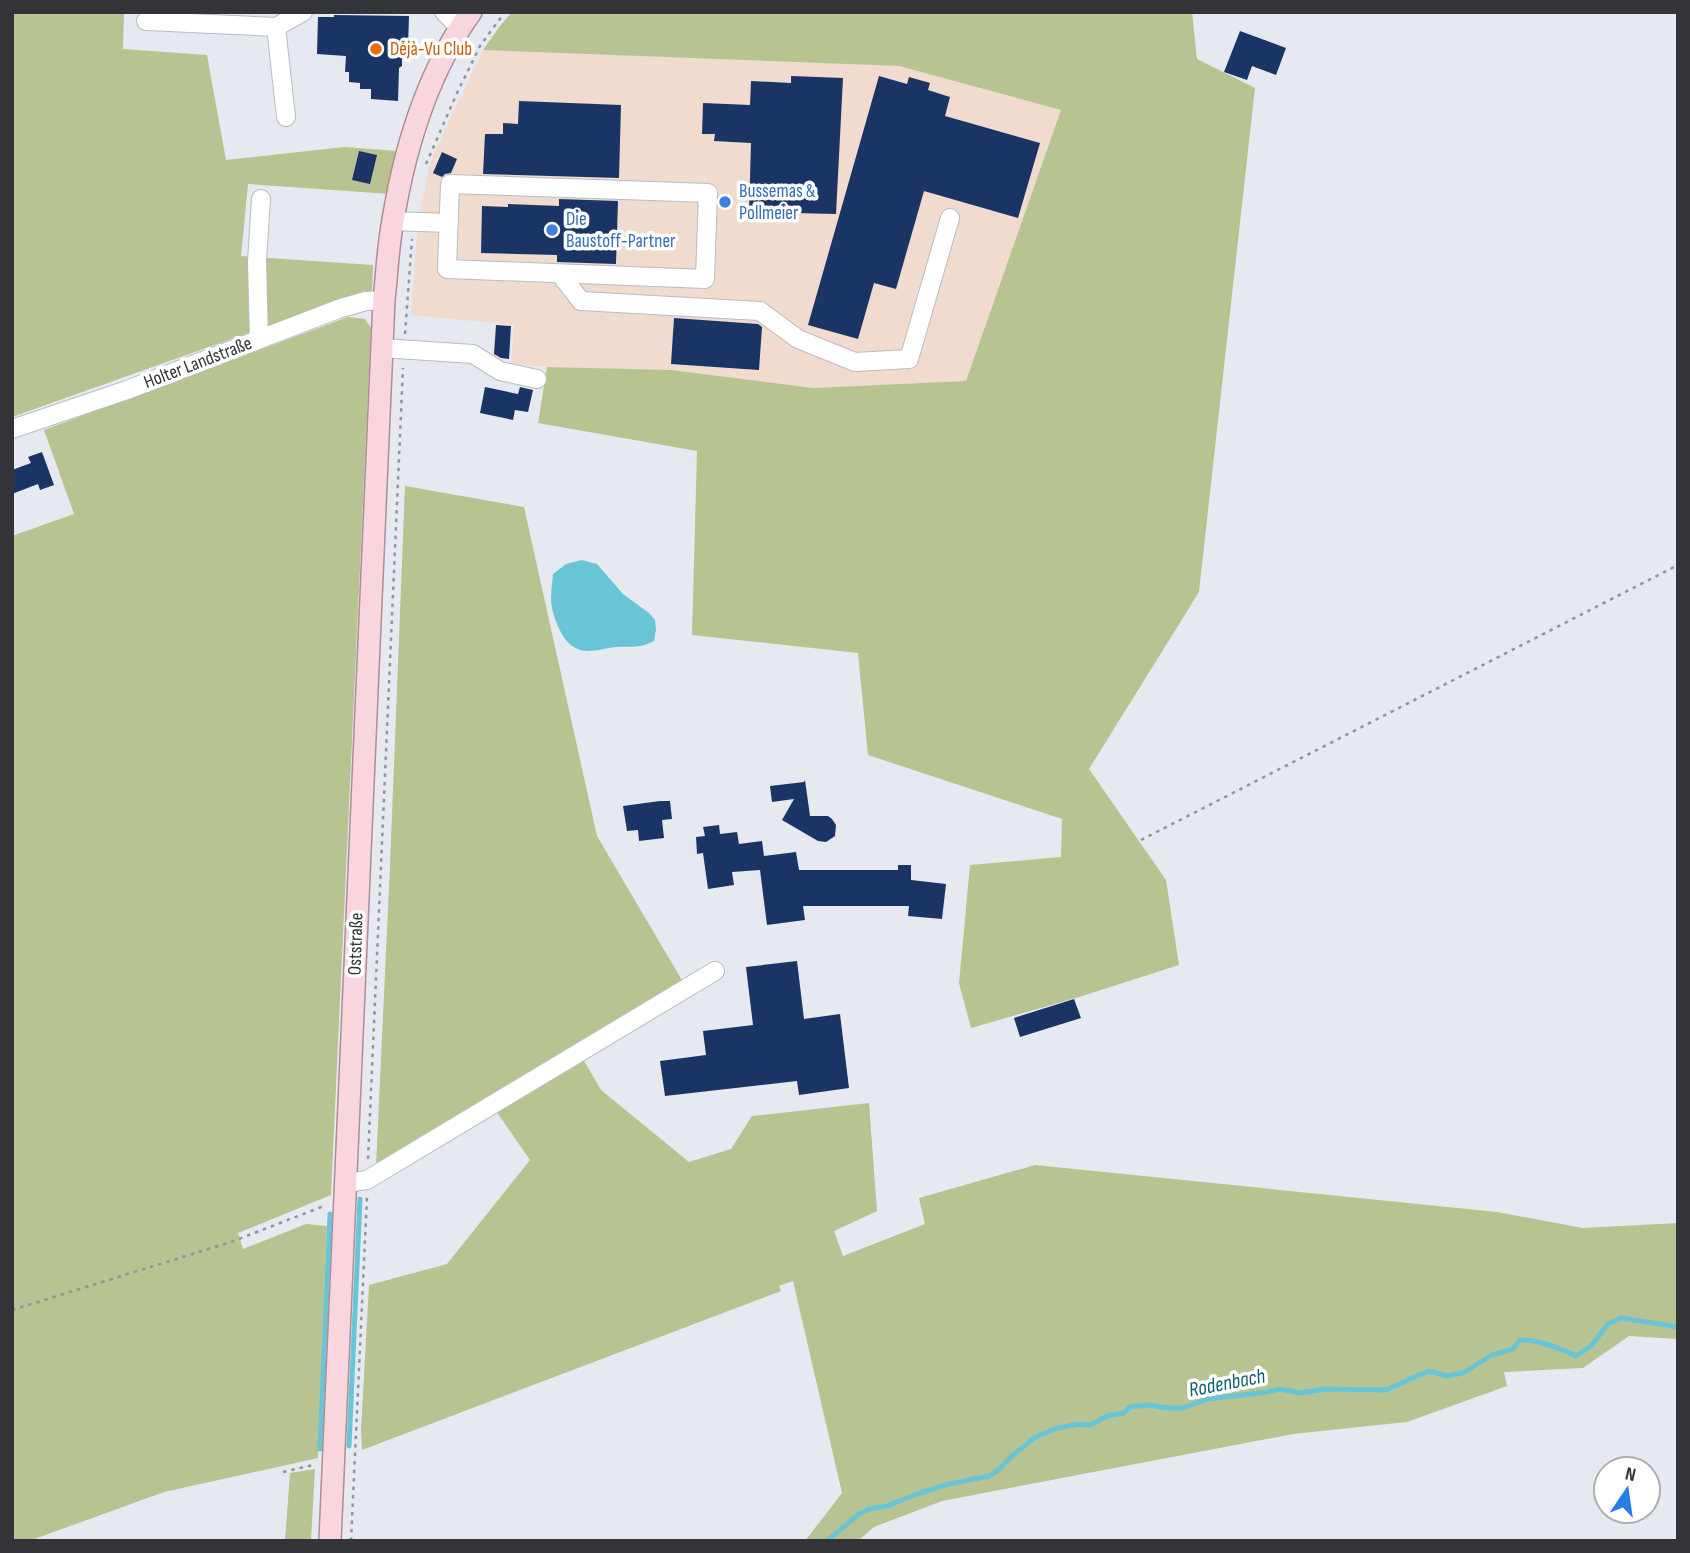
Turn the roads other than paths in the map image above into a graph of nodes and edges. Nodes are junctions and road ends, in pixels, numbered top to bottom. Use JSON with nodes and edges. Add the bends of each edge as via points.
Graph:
{"nodes":[{"id":1,"x":303,"y":12,"type":"edge"},
{"id":2,"x":444,"y":12,"type":"edge"},
{"id":3,"x":465,"y":20,"type":"edge"},
{"id":4,"x":146,"y":21,"type":"dead end"},
{"id":5,"x":276,"y":27,"type":"junction"},
{"id":6,"x":286,"y":117,"type":"dead end"},
{"id":7,"x":261,"y":199,"type":"dead end"},
{"id":8,"x":950,"y":218,"type":"dead end"},
{"id":9,"x":392,"y":221,"type":"junction"},
{"id":10,"x":449,"y":223,"type":"junction"},
{"id":11,"x":560,"y":274,"type":"junction"},
{"id":12,"x":384,"y":300,"type":"junction"},
{"id":13,"x":259,"y":339,"type":"junction"},
{"id":14,"x":382,"y":348,"type":"junction"},
{"id":15,"x":537,"y":379,"type":"dead end"},
{"id":16,"x":12,"y":429,"type":"edge"},
{"id":17,"x":715,"y":971,"type":"dead end"},
{"id":18,"x":353,"y":1189,"type":"junction"},
{"id":19,"x":330,"y":1541,"type":"edge"}],
"edges":[{"from":1,"to":5,"type":"street"},
{"from":2,"to":3,"type":"street"},
{"from":3,"to":9,"type":"main road","name":"Oststraße","via":[[420,110]]},
{"from":4,"to":5,"type":"street"},
{"from":5,"to":6,"type":"street"},
{"from":7,"to":13,"type":"street"},
{"from":8,"to":11,"type":"street","via":[[909,359],[855,362],[798,339],[760,312],[581,301]]},
{"from":9,"to":10,"type":"street"},
{"from":9,"to":12,"type":"main road","name":"Oststraße"},
{"from":10,"to":11,"type":"street","via":[[447,269]]},
{"from":10,"to":11,"type":"street","via":[[450,184],[708,193],[705,279]]},
{"from":12,"to":13,"type":"street","name":"Holter Landstraße","via":[[341,308]]},
{"from":12,"to":14,"type":"main road","name":"Oststraße"},
{"from":13,"to":16,"type":"street","name":"Holter Landstraße"},
{"from":14,"to":15,"type":"street","via":[[473,354],[500,371]]},
{"from":14,"to":18,"type":"main road","name":"Oststraße"},
{"from":17,"to":18,"type":"street"},
{"from":18,"to":19,"type":"main road","name":"Oststraße"}]}
